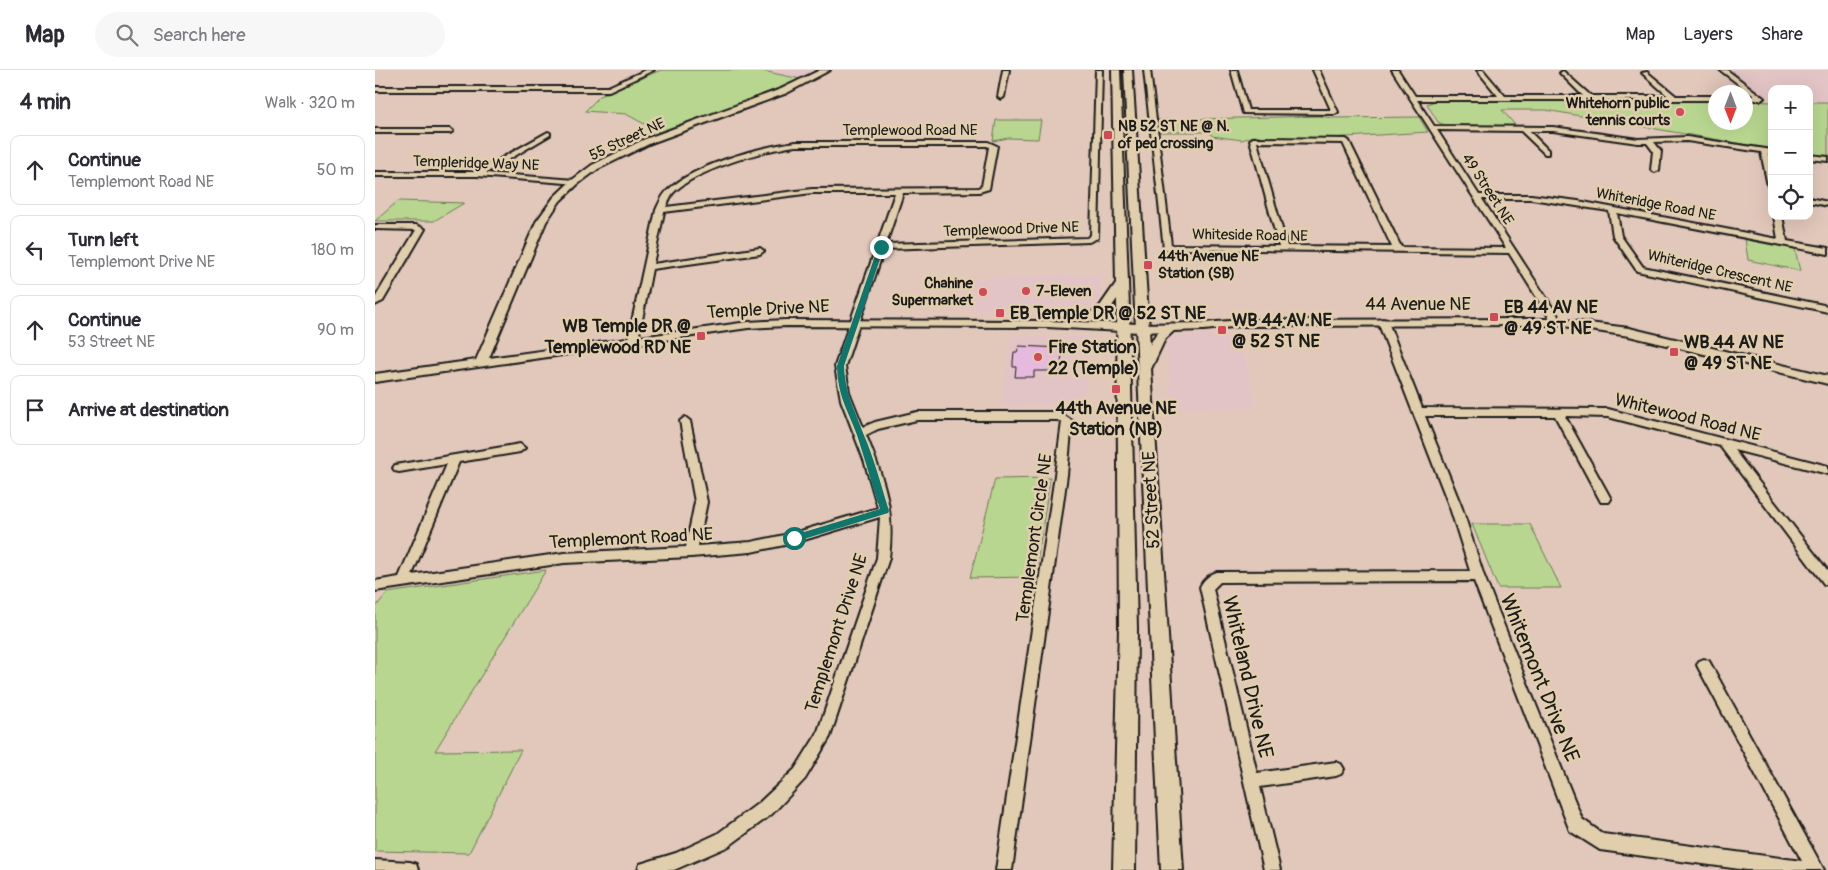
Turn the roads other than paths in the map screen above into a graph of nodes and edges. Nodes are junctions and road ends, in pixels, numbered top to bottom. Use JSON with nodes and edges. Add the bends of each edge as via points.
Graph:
{"nodes":[{"id":1,"x":651,"y":70,"type":"edge"},
{"id":2,"x":826,"y":70,"type":"edge"},
{"id":3,"x":1006,"y":70,"type":"edge"},
{"id":4,"x":1099,"y":70,"type":"edge"},
{"id":5,"x":1116,"y":70,"type":"edge"},
{"id":6,"x":1128,"y":70,"type":"edge"},
{"id":7,"x":1147,"y":70,"type":"edge"},
{"id":8,"x":1234,"y":70,"type":"edge"},
{"id":9,"x":1316,"y":70,"type":"edge"},
{"id":10,"x":1395,"y":70,"type":"edge"},
{"id":11,"x":1480,"y":70,"type":"edge"},
{"id":12,"x":1723,"y":70,"type":"edge"},
{"id":13,"x":1563,"y":73,"type":"dead end"},
{"id":14,"x":1645,"y":73,"type":"dead end"},
{"id":15,"x":1743,"y":85,"type":"edge"},
{"id":16,"x":375,"y":89,"type":"edge"},
{"id":17,"x":1753,"y":92,"type":"edge"},
{"id":18,"x":1001,"y":97,"type":"dead end"},
{"id":19,"x":1413,"y":98,"type":"junction"},
{"id":20,"x":1503,"y":98,"type":"junction"},
{"id":21,"x":1589,"y":98,"type":"junction"},
{"id":22,"x":1674,"y":98,"type":"junction"},
{"id":23,"x":1708,"y":98,"type":"edge"},
{"id":24,"x":1753,"y":98,"type":"edge"},
{"id":25,"x":1433,"y":128,"type":"junction"},
{"id":26,"x":1522,"y":128,"type":"junction"},
{"id":27,"x":375,"y":131,"type":"edge"},
{"id":28,"x":450,"y":131,"type":"dead end"},
{"id":29,"x":548,"y":134,"type":"dead end"},
{"id":30,"x":1649,"y":141,"type":"junction"},
{"id":31,"x":1768,"y":151,"type":"edge"},
{"id":32,"x":1545,"y":152,"type":"dead end"},
{"id":33,"x":1813,"y":157,"type":"edge"},
{"id":34,"x":1828,"y":159,"type":"edge"},
{"id":35,"x":1655,"y":170,"type":"dead end"},
{"id":36,"x":375,"y":174,"type":"edge"},
{"id":37,"x":477,"y":174,"type":"junction"},
{"id":38,"x":575,"y":182,"type":"junction"},
{"id":39,"x":901,"y":190,"type":"junction"},
{"id":40,"x":1477,"y":197,"type":"junction"},
{"id":41,"x":1813,"y":201,"type":"edge"},
{"id":42,"x":1828,"y":204,"type":"edge"},
{"id":43,"x":661,"y":210,"type":"junction"},
{"id":44,"x":1613,"y":211,"type":"junction"},
{"id":45,"x":1779,"y":220,"type":"edge"},
{"id":46,"x":375,"y":227,"type":"edge"},
{"id":47,"x":1783,"y":242,"type":"junction"},
{"id":48,"x":881,"y":247,"type":"junction"},
{"id":49,"x":1284,"y":249,"type":"junction"},
{"id":50,"x":1399,"y":250,"type":"junction"},
{"id":51,"x":760,"y":251,"type":"dead end"},
{"id":52,"x":1511,"y":251,"type":"junction"},
{"id":53,"x":1828,"y":252,"type":"edge"},
{"id":54,"x":648,"y":267,"type":"junction"},
{"id":55,"x":1122,"y":283,"type":"junction"},
{"id":56,"x":375,"y":302,"type":"edge"},
{"id":57,"x":1828,"y":309,"type":"edge"},
{"id":58,"x":1091,"y":318,"type":"junction"},
{"id":59,"x":1383,"y":322,"type":"junction"},
{"id":60,"x":1557,"y":322,"type":"junction"},
{"id":61,"x":854,"y":323,"type":"junction"},
{"id":62,"x":1123,"y":323,"type":"junction"},
{"id":63,"x":1141,"y":323,"type":"junction"},
{"id":64,"x":1242,"y":323,"type":"junction"},
{"id":65,"x":1047,"y":324,"type":"junction"},
{"id":66,"x":1171,"y":328,"type":"junction"},
{"id":67,"x":633,"y":340,"type":"junction"},
{"id":68,"x":481,"y":362,"type":"junction"},
{"id":69,"x":1145,"y":369,"type":"junction"},
{"id":70,"x":375,"y":378,"type":"edge"},
{"id":71,"x":1828,"y":380,"type":"edge"},
{"id":72,"x":1418,"y":412,"type":"junction"},
{"id":73,"x":1558,"y":413,"type":"junction"},
{"id":74,"x":685,"y":421,"type":"dead end"},
{"id":75,"x":860,"y":433,"type":"junction"},
{"id":76,"x":1724,"y":444,"type":"junction"},
{"id":77,"x":520,"y":448,"type":"dead end"},
{"id":78,"x":454,"y":460,"type":"junction"},
{"id":79,"x":399,"y":468,"type":"dead end"},
{"id":80,"x":1828,"y":470,"type":"edge"},
{"id":81,"x":1605,"y":499,"type":"dead end"},
{"id":82,"x":885,"y":511,"type":"junction"},
{"id":83,"x":691,"y":552,"type":"junction"},
{"id":84,"x":1478,"y":576,"type":"junction"},
{"id":85,"x":1828,"y":580,"type":"edge"},
{"id":86,"x":403,"y":582,"type":"junction"},
{"id":87,"x":375,"y":586,"type":"edge"},
{"id":88,"x":1704,"y":665,"type":"dead end"},
{"id":89,"x":1336,"y":769,"type":"dead end"},
{"id":90,"x":1252,"y":780,"type":"junction"},
{"id":91,"x":375,"y":868,"type":"edge"},
{"id":92,"x":410,"y":870,"type":"edge"},
{"id":93,"x":645,"y":870,"type":"edge"},
{"id":94,"x":1004,"y":870,"type":"edge"},
{"id":95,"x":1124,"y":870,"type":"edge"},
{"id":96,"x":1172,"y":870,"type":"edge"},
{"id":97,"x":1272,"y":870,"type":"edge"},
{"id":98,"x":1808,"y":870,"type":"edge"},
{"id":99,"x":1816,"y":870,"type":"edge"}],
"edges":[{"from":1,"to":16,"type":"street","via":[[609,88]]},
{"from":2,"to":38,"type":"street","name":"55 Street NE","via":[[783,91],[649,141],[595,167]]},
{"from":3,"to":18,"type":"street"},
{"from":4,"to":48,"type":"street","name":"Templewood Drive NE","via":[[1095,236],[1089,240]]},
{"from":5,"to":55,"type":"main road","name":"52 Street NE"},
{"from":6,"to":63,"type":"main road","name":"52 Street NE"},
{"from":7,"to":49,"type":"street","name":"Whiteside Road NE","via":[[1167,247]]},
{"from":8,"to":9,"type":"street","via":[[1245,112],[1335,112]]},
{"from":10,"to":19,"type":"street","name":"49 Street NE"},
{"from":11,"to":20,"type":"street"},
{"from":12,"to":15,"type":"street"},
{"from":13,"to":21,"type":"street"},
{"from":14,"to":22,"type":"street"},
{"from":17,"to":24,"type":"street","via":[[1761,98]]},
{"from":19,"to":20,"type":"street"},
{"from":19,"to":25,"type":"street","name":"49 Street NE"},
{"from":20,"to":21,"type":"street"},
{"from":21,"to":22,"type":"street"},
{"from":22,"to":23,"type":"street"},
{"from":25,"to":26,"type":"street"},
{"from":25,"to":40,"type":"street","name":"49 Street NE"},
{"from":26,"to":30,"type":"street"},
{"from":26,"to":32,"type":"street"},
{"from":27,"to":28,"type":"street"},
{"from":29,"to":37,"type":"street"},
{"from":30,"to":31,"type":"street","via":[[1695,140]]},
{"from":30,"to":35,"type":"street","via":[[1657,151]]},
{"from":33,"to":34,"type":"street"},
{"from":36,"to":37,"type":"street","name":"Templeridge Way NE"},
{"from":37,"to":38,"type":"street","name":"Templeridge Way NE"},
{"from":38,"to":68,"type":"street","name":"55 Street NE","via":[[557,199],[541,222]]},
{"from":39,"to":43,"type":"street","name":"Templewood Road NE","via":[[812,191]]},
{"from":39,"to":43,"type":"street","name":"Templewood Road NE","via":[[979,190],[986,187],[993,146],[796,144],[773,147],[728,160],[684,181],[669,193]]},
{"from":39,"to":48,"type":"street","name":"Templemont Drive NE"},
{"from":40,"to":44,"type":"street","name":"Whiteridge Road NE","via":[[1549,199]]},
{"from":40,"to":52,"type":"street","name":"49 Street NE"},
{"from":41,"to":42,"type":"street"},
{"from":43,"to":54,"type":"street","name":"Templewood Road NE"},
{"from":44,"to":47,"type":"street","name":"Whiteridge Road NE"},
{"from":44,"to":57,"type":"street","name":"Whiteridge Crescent NE","via":[[1612,226],[1617,237],[1640,269]]},
{"from":45,"to":47,"type":"street"},
{"from":46,"to":56,"type":"street","via":[[421,229]]},
{"from":47,"to":53,"type":"street","name":"Whiteridge Road NE"},
{"from":48,"to":61,"type":"street","name":"Templemont Drive NE"},
{"from":49,"to":50,"type":"street","name":"Whiteside Road NE"},
{"from":49,"to":50,"type":"street","via":[[1253,140],[1345,141]]},
{"from":50,"to":52,"type":"street","name":"Whiteside Road NE"},
{"from":51,"to":54,"type":"street"},
{"from":52,"to":60,"type":"street","name":"49 Street NE"},
{"from":54,"to":67,"type":"street","name":"Templewood Road NE"},
{"from":55,"to":58,"type":"main road","via":[[1104,309]]},
{"from":55,"to":62,"type":"main road","name":"52 Street NE"},
{"from":58,"to":62,"type":"street","name":"Temple Drive NE"},
{"from":58,"to":65,"type":"street","name":"Temple Drive NE","via":[[1070,318]]},
{"from":59,"to":60,"type":"street","name":"44 Avenue NE"},
{"from":59,"to":64,"type":"street","name":"44 Avenue NE"},
{"from":59,"to":72,"type":"street","name":"Whitemont Drive NE"},
{"from":60,"to":71,"type":"street","name":"44 Avenue NE","via":[[1629,332]]},
{"from":61,"to":65,"type":"street","name":"Temple Drive NE"},
{"from":61,"to":67,"type":"street","name":"Temple Drive NE","via":[[749,325]]},
{"from":61,"to":75,"type":"street","name":"Templemont Drive NE","via":[[840,366],[846,403]]},
{"from":62,"to":63,"type":"street","name":"44 Avenue NE"},
{"from":62,"to":65,"type":"street","name":"Temple Drive NE","via":[[1070,327]]},
{"from":62,"to":95,"type":"main road","name":"52 Street NE","via":[[1128,628]]},
{"from":63,"to":64,"type":"street","name":"44 Avenue NE","via":[[1215,319]]},
{"from":63,"to":66,"type":"street","name":"44 Avenue NE"},
{"from":63,"to":69,"type":"main road","name":"52 Street NE"},
{"from":64,"to":66,"type":"street","name":"44 Avenue NE"},
{"from":66,"to":69,"type":"main road","via":[[1160,337]]},
{"from":67,"to":68,"type":"street","name":"Temple Drive NE"},
{"from":68,"to":70,"type":"street","name":"Temple Drive NE"},
{"from":69,"to":96,"type":"main road","name":"52 Street NE"},
{"from":72,"to":73,"type":"street","name":"Whitewood Road NE"},
{"from":72,"to":84,"type":"street","name":"Whitemont Drive NE","via":[[1456,508]]},
{"from":73,"to":76,"type":"street","name":"Whitewood Road NE","via":[[1632,418]]},
{"from":73,"to":81,"type":"street"},
{"from":74,"to":83,"type":"street","via":[[701,502]]},
{"from":75,"to":82,"type":"street","name":"Templemont Drive NE"},
{"from":75,"to":94,"type":"street","name":"Templemont Circle NE","via":[[917,416],[1059,416],[1067,421]]},
{"from":76,"to":80,"type":"street","name":"Whitewood Road NE"},
{"from":76,"to":85,"type":"street"},
{"from":77,"to":78,"type":"street"},
{"from":78,"to":79,"type":"street"},
{"from":78,"to":86,"type":"street"},
{"from":82,"to":83,"type":"street","name":"Templemont Road NE","via":[[794,538],[751,547]]},
{"from":82,"to":93,"type":"street","name":"Templemont Drive NE","via":[[883,558],[826,730],[800,774],[766,808],[723,840],[677,861]]},
{"from":83,"to":86,"type":"street","name":"Templemont Road NE","via":[[564,558]]},
{"from":84,"to":90,"type":"street","name":"Whiteland Drive NE","via":[[1217,577],[1206,588]]},
{"from":84,"to":98,"type":"street","name":"Whitemont Drive NE","via":[[1576,825],[1600,842]]},
{"from":86,"to":87,"type":"street","name":"Templemont Road NE"},
{"from":88,"to":99,"type":"street"},
{"from":89,"to":90,"type":"street"},
{"from":90,"to":97,"type":"street","name":"Whiteland Drive NE"},
{"from":91,"to":92,"type":"street"}]}
